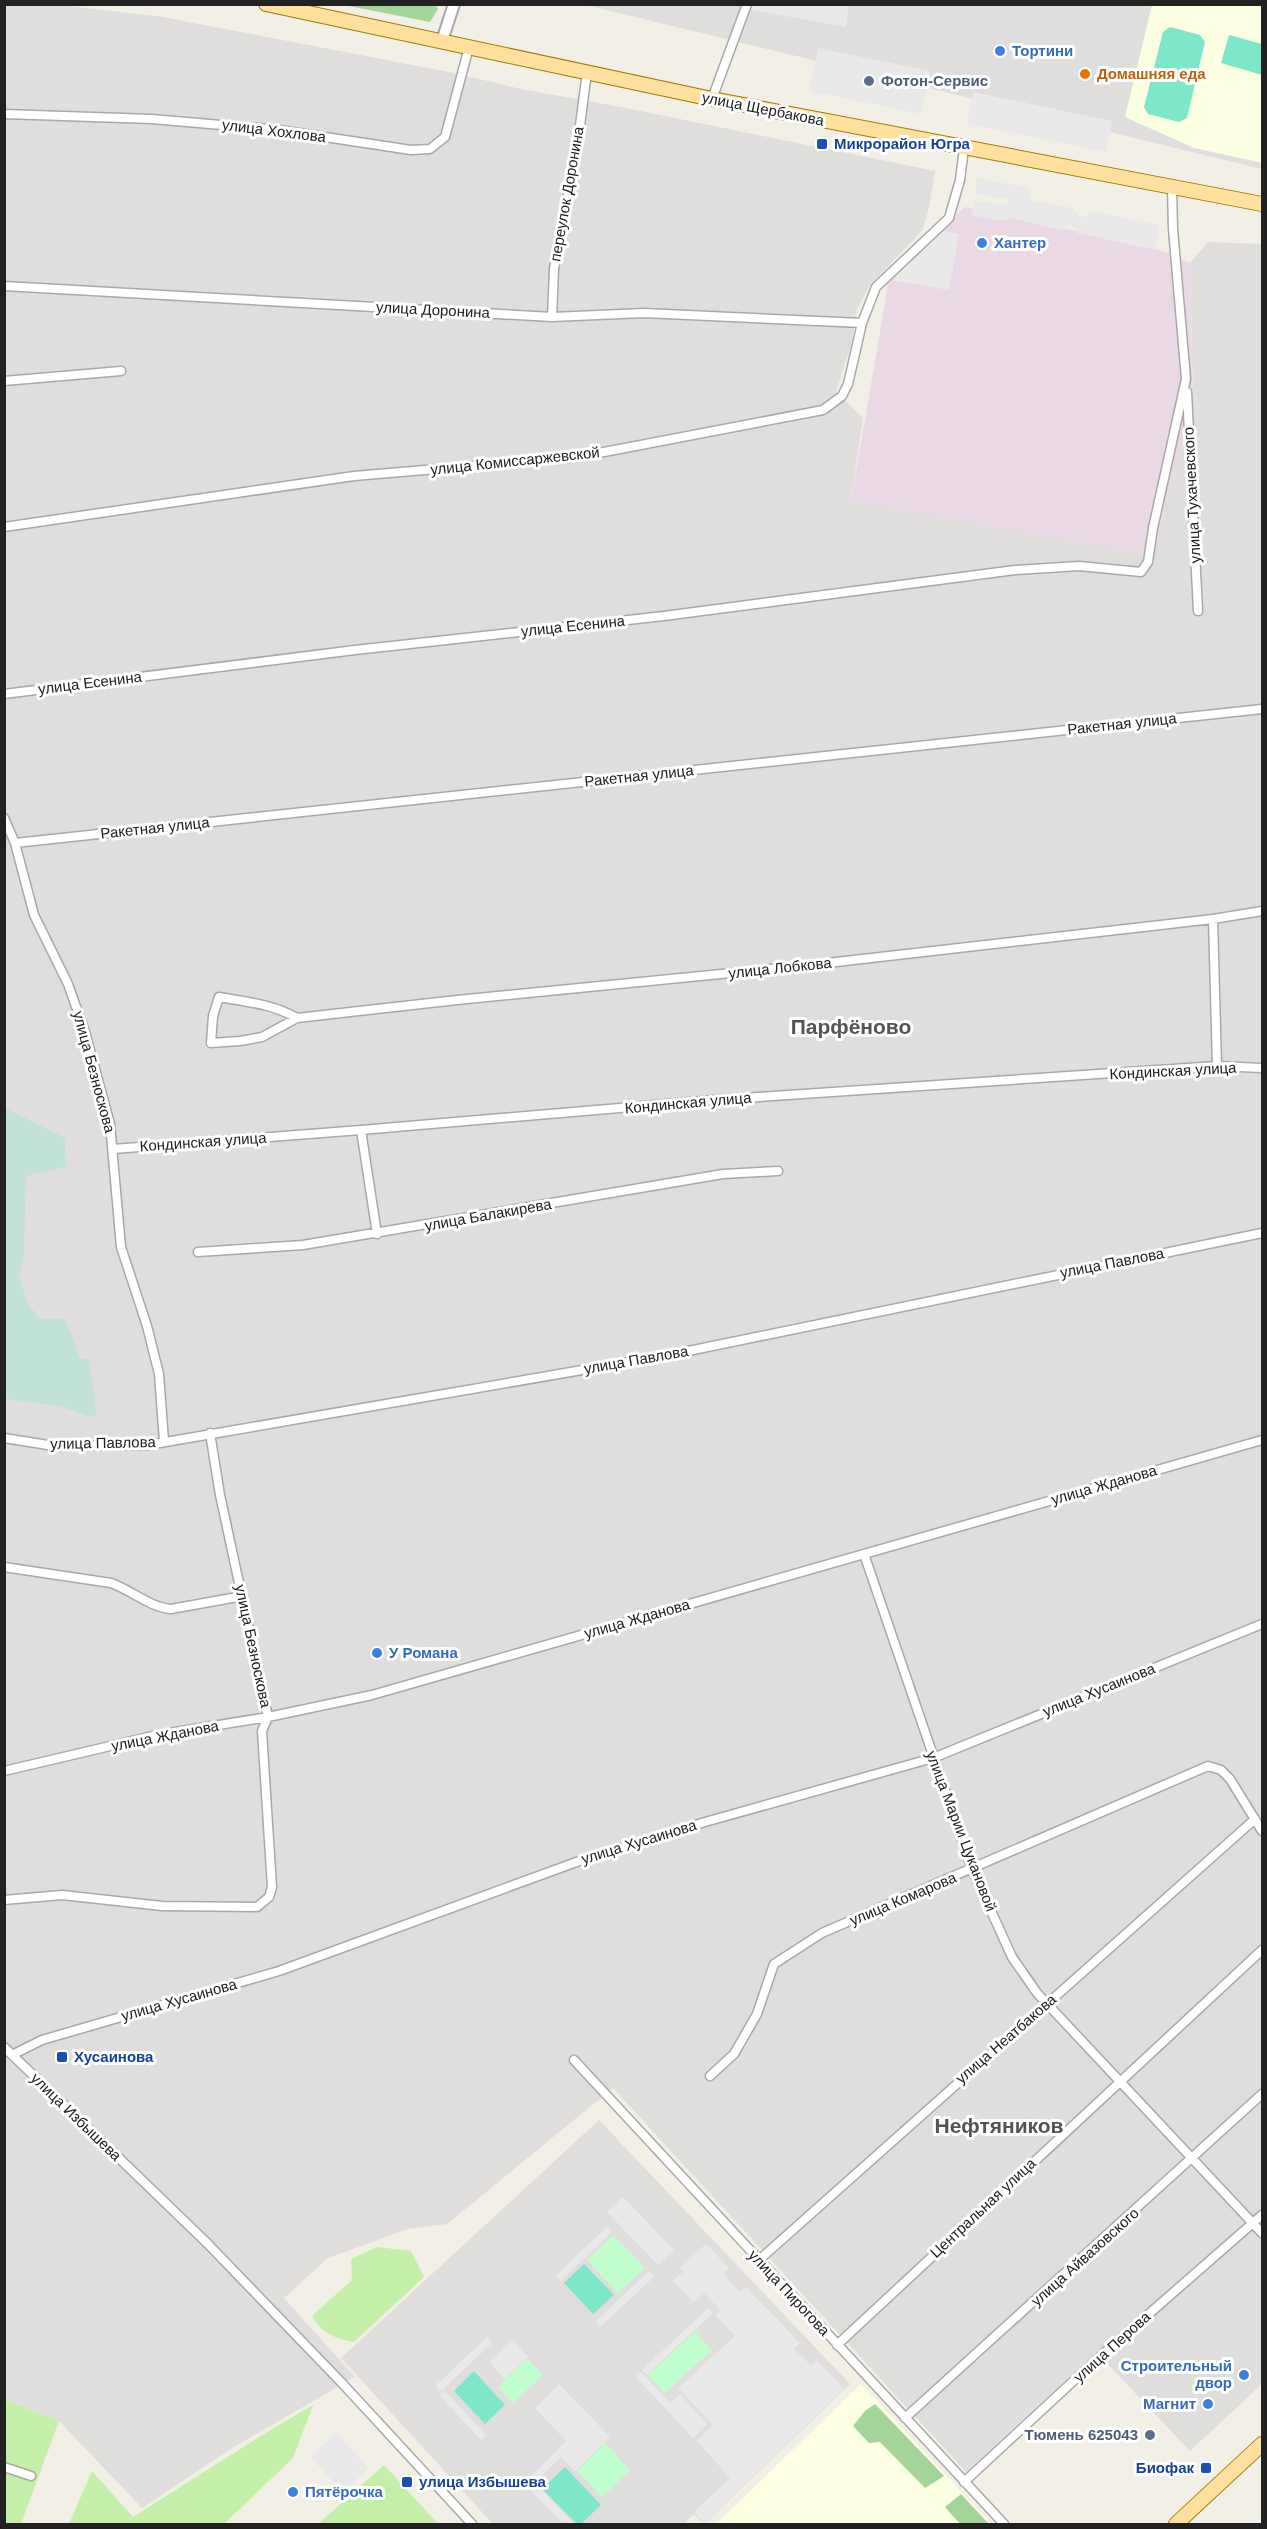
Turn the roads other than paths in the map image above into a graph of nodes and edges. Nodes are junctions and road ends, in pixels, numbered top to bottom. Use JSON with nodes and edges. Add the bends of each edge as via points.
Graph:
{"nodes":[{"id":1,"x":266,"y":4,"type":"edge"},
{"id":2,"x":454,"y":4,"type":"edge"},
{"id":3,"x":747,"y":4,"type":"edge"},
{"id":4,"x":442,"y":40,"type":"junction"},
{"id":5,"x":469,"y":47,"type":"junction"},
{"id":6,"x":587,"y":72,"type":"junction"},
{"id":7,"x":712,"y":99,"type":"junction"},
{"id":8,"x":4,"y":114,"type":"edge"},
{"id":9,"x":964,"y":148,"type":"junction"},
{"id":10,"x":1172,"y":186,"type":"junction"},
{"id":11,"x":1263,"y":204,"type":"edge"},
{"id":12,"x":4,"y":286,"type":"edge"},
{"id":13,"x":552,"y":317,"type":"junction"},
{"id":14,"x":862,"y":323,"type":"junction"},
{"id":15,"x":121,"y":371,"type":"dead end"},
{"id":16,"x":1186,"y":379,"type":"junction"},
{"id":17,"x":4,"y":381,"type":"edge"},
{"id":18,"x":4,"y":527,"type":"edge"},
{"id":19,"x":1141,"y":572,"type":"joint"},
{"id":20,"x":1198,"y":611,"type":"dead end"},
{"id":21,"x":4,"y":694,"type":"edge"},
{"id":22,"x":1263,"y":709,"type":"edge"},
{"id":23,"x":4,"y":818,"type":"edge"},
{"id":24,"x":15,"y":843,"type":"junction"},
{"id":25,"x":1263,"y":911,"type":"edge"},
{"id":26,"x":1213,"y":920,"type":"junction"},
{"id":27,"x":297,"y":1018,"type":"junction"},
{"id":28,"x":1217,"y":1066,"type":"junction"},
{"id":29,"x":1263,"y":1068,"type":"edge"},
{"id":30,"x":361,"y":1130,"type":"junction"},
{"id":31,"x":113,"y":1149,"type":"junction"},
{"id":32,"x":778,"y":1171,"type":"dead end"},
{"id":33,"x":1263,"y":1233,"type":"edge"},
{"id":34,"x":377,"y":1234,"type":"junction"},
{"id":35,"x":198,"y":1252,"type":"dead end"},
{"id":36,"x":210,"y":1433,"type":"junction"},
{"id":37,"x":4,"y":1438,"type":"edge"},
{"id":38,"x":1263,"y":1440,"type":"edge"},
{"id":39,"x":164,"y":1442,"type":"junction"},
{"id":40,"x":864,"y":1554,"type":"junction"},
{"id":41,"x":4,"y":1567,"type":"edge"},
{"id":42,"x":243,"y":1596,"type":"junction"},
{"id":43,"x":1263,"y":1624,"type":"edge"},
{"id":44,"x":268,"y":1717,"type":"junction"},
{"id":45,"x":933,"y":1758,"type":"junction"},
{"id":46,"x":4,"y":1771,"type":"edge"},
{"id":47,"x":1255,"y":1819,"type":"junction"},
{"id":48,"x":1263,"y":1831,"type":"edge"},
{"id":49,"x":972,"y":1869,"type":"junction"},
{"id":50,"x":4,"y":1900,"type":"edge"},
{"id":51,"x":1263,"y":1950,"type":"edge"},
{"id":52,"x":1047,"y":2003,"type":"junction"},
{"id":53,"x":4,"y":2047,"type":"edge"},
{"id":54,"x":12,"y":2055,"type":"junction"},
{"id":55,"x":574,"y":2060,"type":"dead end"},
{"id":56,"x":710,"y":2076,"type":"dead end"},
{"id":57,"x":1119,"y":2081,"type":"junction"},
{"id":58,"x":1263,"y":2094,"type":"edge"},
{"id":59,"x":1192,"y":2159,"type":"junction"},
{"id":60,"x":1263,"y":2215,"type":"edge"},
{"id":61,"x":1253,"y":2223,"type":"junction"},
{"id":62,"x":1263,"y":2233,"type":"edge"},
{"id":63,"x":759,"y":2260,"type":"junction"},
{"id":64,"x":837,"y":2345,"type":"junction"},
{"id":65,"x":905,"y":2418,"type":"junction"},
{"id":66,"x":1263,"y":2444,"type":"edge"},
{"id":67,"x":4,"y":2467,"type":"edge"},
{"id":68,"x":31,"y":2476,"type":"dead end"},
{"id":69,"x":964,"y":2482,"type":"junction"},
{"id":70,"x":472,"y":2524,"type":"edge"},
{"id":71,"x":1004,"y":2524,"type":"edge"},
{"id":72,"x":1176,"y":2524,"type":"edge"}],
"edges":[{"from":1,"to":4,"type":"main road","name":"улица Щербакова"},
{"from":2,"to":4,"type":"street"},
{"from":3,"to":7,"type":"street"},
{"from":4,"to":5,"type":"main road","name":"улица Щербакова"},
{"from":5,"to":6,"type":"main road","name":"улица Щербакова"},
{"from":5,"to":8,"type":"street","name":"улица Хохлова","via":[[445,137],[430,149],[411,150],[279,130],[152,119]]},
{"from":6,"to":7,"type":"main road","name":"улица Щербакова"},
{"from":6,"to":13,"type":"street","name":"переулок Доронина","via":[[554,269]]},
{"from":7,"to":9,"type":"main road","name":"улица Щербакова"},
{"from":9,"to":10,"type":"main road","name":"улица Щербакова"},
{"from":9,"to":14,"type":"street","name":"улица Комиссаржевской","via":[[949,218],[876,287]]},
{"from":10,"to":11,"type":"main road","name":"улица Щербакова"},
{"from":10,"to":16,"type":"street","name":"улица Тухачевского"},
{"from":12,"to":13,"type":"street","name":"улица Доронина"},
{"from":13,"to":14,"type":"street","name":"улица Доронина","via":[[644,313]]},
{"from":14,"to":18,"type":"street","name":"улица Комиссаржевской","via":[[848,384],[842,396],[823,410],[578,457],[354,476]]},
{"from":15,"to":17,"type":"street"},
{"from":16,"to":19,"type":"street","name":"улица Тухачевского","via":[[1148,562]]},
{"from":16,"to":20,"type":"street","name":"улица Тухачевского"},
{"from":19,"to":21,"type":"street","name":"улица Есенина","via":[[1079,566],[1015,570]]},
{"from":22,"to":24,"type":"street","name":"Ракетная улица"},
{"from":23,"to":24,"type":"street","name":"улица Безноскова"},
{"from":24,"to":31,"type":"street","name":"улица Безноскова","via":[[34,915],[68,984],[85,1032]]},
{"from":25,"to":26,"type":"street","name":"улица Лобкова"},
{"from":26,"to":27,"type":"street","name":"улица Лобкова"},
{"from":26,"to":28,"type":"street"},
{"from":27,"to":27,"type":"street","name":"улица Лобкова","via":[[266,1005],[219,997],[211,1043],[262,1037]]},
{"from":28,"to":29,"type":"street","name":"Кондинская улица"},
{"from":28,"to":30,"type":"street","name":"Кондинская улица","via":[[714,1100]]},
{"from":30,"to":31,"type":"street","name":"Кондинская улица"},
{"from":30,"to":34,"type":"street"},
{"from":31,"to":39,"type":"street","name":"улица Безноскова","via":[[121,1247],[159,1374]]},
{"from":32,"to":34,"type":"street","name":"улица Балакирева","via":[[723,1174]]},
{"from":33,"to":36,"type":"street","name":"улица Павлова","via":[[669,1355]]},
{"from":34,"to":35,"type":"street","name":"улица Балакирева","via":[[303,1245]]},
{"from":36,"to":39,"type":"street","name":"улица Павлова"},
{"from":36,"to":42,"type":"street","name":"улица Безноскова"},
{"from":37,"to":39,"type":"street","name":"улица Павлова","via":[[54,1446]]},
{"from":38,"to":40,"type":"street","name":"улица Жданова"},
{"from":40,"to":44,"type":"street","name":"улица Жданова","via":[[372,1695]]},
{"from":40,"to":45,"type":"street","name":"улица Марии Цукановой"},
{"from":41,"to":42,"type":"street","via":[[111,1583],[159,1608]]},
{"from":42,"to":44,"type":"street","name":"улица Безноскова"},
{"from":43,"to":45,"type":"street","name":"улица Хусаинова"},
{"from":44,"to":46,"type":"street","name":"улица Жданова","via":[[157,1735]]},
{"from":44,"to":50,"type":"street","name":"улица Безноскова","via":[[262,1731],[272,1887],[269,1897],[256,1907],[162,1906],[62,1895]]},
{"from":45,"to":49,"type":"street","name":"улица Марии Цукановой"},
{"from":45,"to":54,"type":"street","name":"улица Хусаинова","via":[[582,1860],[279,1971],[42,2040]]},
{"from":47,"to":48,"type":"street","name":"улица Комарова"},
{"from":47,"to":49,"type":"street","name":"улица Комарова","via":[[1230,1779],[1221,1770],[1208,1766]]},
{"from":47,"to":52,"type":"street","name":"улица Неатбакова"},
{"from":49,"to":52,"type":"street","name":"улица Марии Цукановой","via":[[1012,1957]]},
{"from":49,"to":56,"type":"street","name":"улица Комарова","via":[[822,1933],[774,1964],[757,2014],[734,2054]]},
{"from":51,"to":57,"type":"street","name":"Центральная улица"},
{"from":52,"to":57,"type":"street","name":"улица Марии Цукановой"},
{"from":52,"to":63,"type":"street","name":"улица Неатбакова"},
{"from":53,"to":54,"type":"street","name":"улица Избышева"},
{"from":54,"to":70,"type":"street","name":"улица Избышева","via":[[207,2243]]},
{"from":55,"to":63,"type":"street","name":"улица Пирогова"},
{"from":57,"to":59,"type":"street","name":"улица Марии Цукановой"},
{"from":57,"to":64,"type":"street","name":"Центральная улица"},
{"from":58,"to":59,"type":"street","name":"улица Айвазовского"},
{"from":59,"to":61,"type":"street","name":"улица Марии Цукановой"},
{"from":59,"to":65,"type":"street","name":"улица Айвазовского"},
{"from":60,"to":61,"type":"street","name":"улица Перова"},
{"from":61,"to":62,"type":"street","name":"улица Марии Цукановой"},
{"from":61,"to":69,"type":"street","name":"улица Перова"},
{"from":63,"to":64,"type":"street","name":"улица Пирогова"},
{"from":64,"to":65,"type":"street","name":"улица Пирогова"},
{"from":65,"to":69,"type":"street","name":"улица Пирогова"},
{"from":66,"to":72,"type":"main road"},
{"from":67,"to":68,"type":"street"},
{"from":69,"to":71,"type":"street","name":"улица Пирогова"}]}
